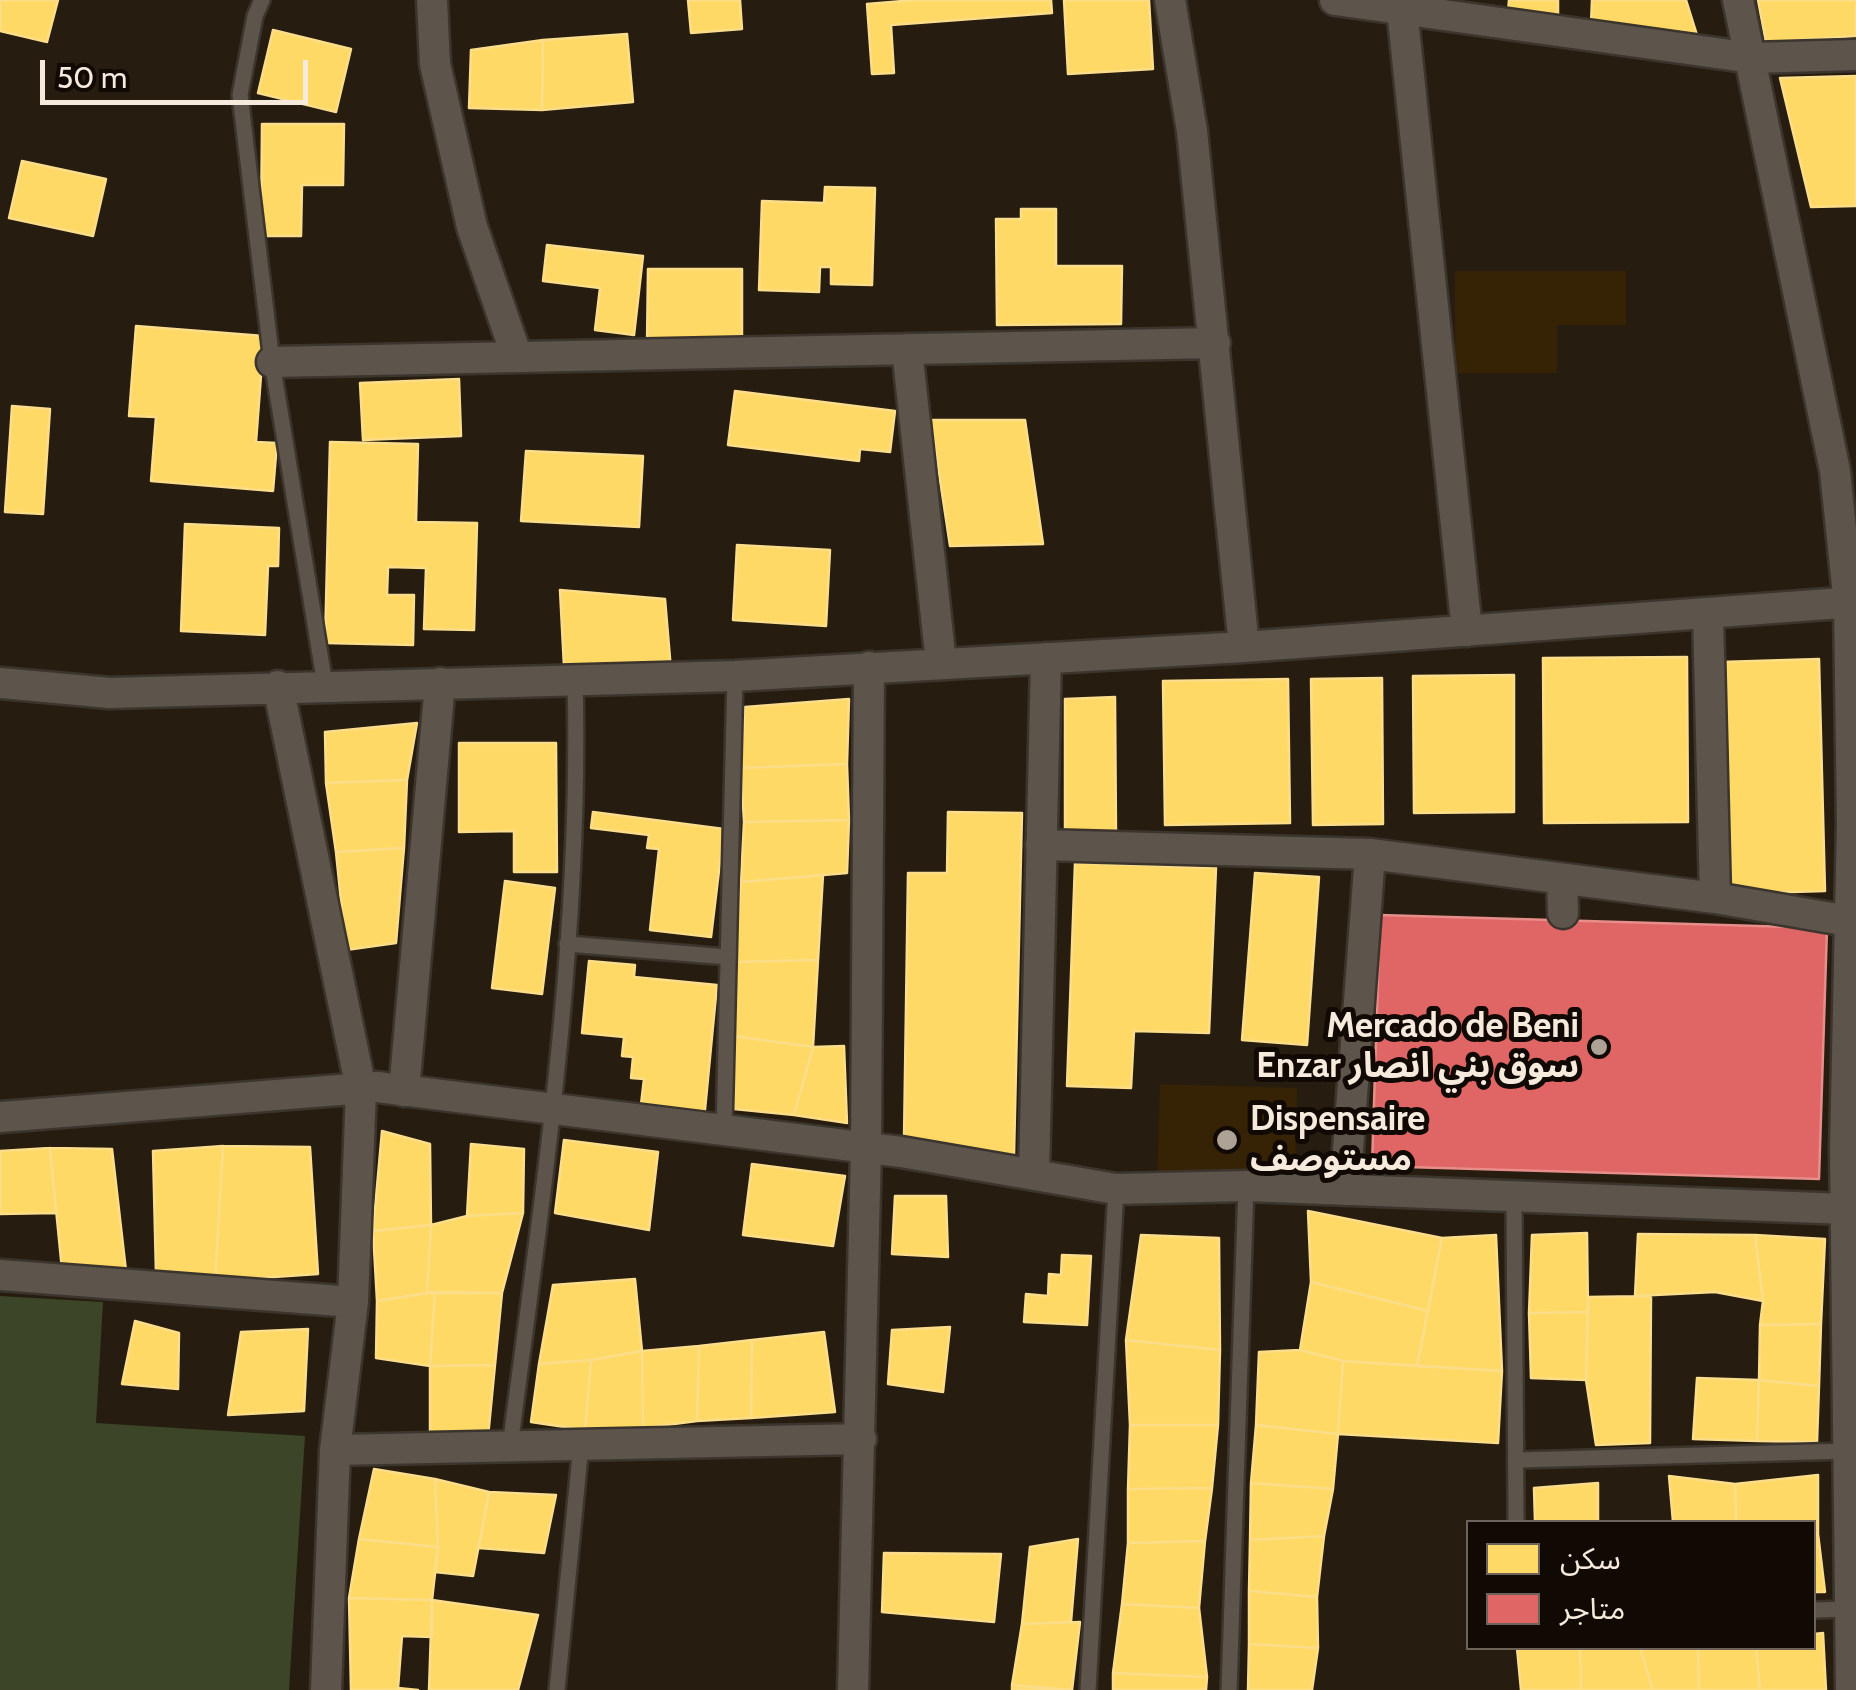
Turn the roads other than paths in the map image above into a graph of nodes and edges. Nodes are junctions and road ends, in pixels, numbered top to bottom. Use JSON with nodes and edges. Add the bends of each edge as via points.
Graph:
{"nodes":[{"id":1,"x":262,"y":0,"type":"edge"},
{"id":2,"x":432,"y":0,"type":"edge"},
{"id":3,"x":1170,"y":0,"type":"edge"},
{"id":4,"x":1335,"y":0,"type":"edge"},
{"id":5,"x":1738,"y":0,"type":"edge"},
{"id":6,"x":1402,"y":9,"type":"junction"},
{"id":7,"x":1856,"y":55,"type":"edge"},
{"id":8,"x":1752,"y":58,"type":"junction"},
{"id":9,"x":1216,"y":343,"type":"junction"},
{"id":10,"x":907,"y":349,"type":"junction"},
{"id":11,"x":517,"y":357,"type":"junction"},
{"id":12,"x":272,"y":362,"type":"junction"},
{"id":13,"x":1852,"y":604,"type":"edge"},
{"id":14,"x":1708,"y":615,"type":"junction"},
{"id":15,"x":1468,"y":631,"type":"junction"},
{"id":16,"x":1244,"y":647,"type":"junction"},
{"id":17,"x":1046,"y":658,"type":"junction"},
{"id":18,"x":941,"y":663,"type":"junction"},
{"id":19,"x":869,"y":668,"type":"junction"},
{"id":20,"x":735,"y":676,"type":"junction"},
{"id":21,"x":575,"y":679,"type":"junction"},
{"id":22,"x":440,"y":682,"type":"junction"},
{"id":23,"x":0,"y":683,"type":"edge"},
{"id":24,"x":325,"y":685,"type":"junction"},
{"id":25,"x":278,"y":686,"type":"junction"},
{"id":26,"x":1854,"y":822,"type":"edge"},
{"id":27,"x":1041,"y":845,"type":"junction"},
{"id":28,"x":1370,"y":854,"type":"junction"},
{"id":29,"x":1562,"y":880,"type":"junction"},
{"id":30,"x":1715,"y":898,"type":"junction"},
{"id":31,"x":1562,"y":913,"type":"dead end"},
{"id":32,"x":1849,"y":921,"type":"junction"},
{"id":33,"x":567,"y":944,"type":"junction"},
{"id":34,"x":728,"y":957,"type":"junction"},
{"id":35,"x":1852,"y":980,"type":"edge"},
{"id":36,"x":361,"y":1089,"type":"junction"},
{"id":37,"x":404,"y":1091,"type":"junction"},
{"id":38,"x":553,"y":1109,"type":"junction"},
{"id":39,"x":0,"y":1117,"type":"edge"},
{"id":40,"x":724,"y":1130,"type":"junction"},
{"id":41,"x":866,"y":1148,"type":"junction"},
{"id":42,"x":1850,"y":1149,"type":"edge"},
{"id":43,"x":1034,"y":1175,"type":"junction"},
{"id":44,"x":1246,"y":1186,"type":"junction"},
{"id":45,"x":1116,"y":1189,"type":"junction"},
{"id":46,"x":1344,"y":1190,"type":"junction"},
{"id":47,"x":1514,"y":1196,"type":"junction"},
{"id":48,"x":1846,"y":1209,"type":"junction"},
{"id":49,"x":0,"y":1275,"type":"edge"},
{"id":50,"x":353,"y":1302,"type":"junction"},
{"id":51,"x":1852,"y":1332,"type":"edge"},
{"id":52,"x":861,"y":1438,"type":"junction"},
{"id":53,"x":581,"y":1445,"type":"junction"},
{"id":54,"x":510,"y":1447,"type":"junction"},
{"id":55,"x":335,"y":1450,"type":"junction"},
{"id":56,"x":1848,"y":1451,"type":"junction"},
{"id":57,"x":1517,"y":1460,"type":"junction"},
{"id":58,"x":1516,"y":1520,"type":"edge"},
{"id":59,"x":1853,"y":1525,"type":"edge"},
{"id":60,"x":1850,"y":1609,"type":"junction"},
{"id":61,"x":1816,"y":1610,"type":"edge"},
{"id":62,"x":326,"y":1690,"type":"edge"},
{"id":63,"x":558,"y":1690,"type":"edge"},
{"id":64,"x":853,"y":1690,"type":"edge"},
{"id":65,"x":1088,"y":1690,"type":"edge"},
{"id":66,"x":1230,"y":1690,"type":"edge"},
{"id":67,"x":1851,"y":1690,"type":"edge"}],
"edges":[{"from":1,"to":12,"type":"lane","via":[[240,95]]},
{"from":2,"to":11,"type":"street","via":[[434,64],[472,228]]},
{"from":3,"to":9,"type":"street"},
{"from":4,"to":6,"type":"street"},
{"from":5,"to":8,"type":"street"},
{"from":6,"to":8,"type":"street"},
{"from":6,"to":15,"type":"street"},
{"from":7,"to":8,"type":"street"},
{"from":8,"to":13,"type":"street","via":[[1835,470]]},
{"from":9,"to":10,"type":"street"},
{"from":9,"to":16,"type":"street"},
{"from":10,"to":11,"type":"street"},
{"from":10,"to":18,"type":"street"},
{"from":11,"to":12,"type":"street"},
{"from":12,"to":24,"type":"lane"},
{"from":13,"to":14,"type":"street"},
{"from":13,"to":26,"type":"street"},
{"from":14,"to":15,"type":"street"},
{"from":14,"to":30,"type":"street"},
{"from":15,"to":16,"type":"street"},
{"from":16,"to":17,"type":"street"},
{"from":17,"to":18,"type":"street"},
{"from":17,"to":27,"type":"street"},
{"from":18,"to":19,"type":"street"},
{"from":19,"to":20,"type":"street"},
{"from":19,"to":41,"type":"street"},
{"from":20,"to":21,"type":"street"},
{"from":20,"to":34,"type":"lane"},
{"from":21,"to":22,"type":"street"},
{"from":21,"to":33,"type":"lane","via":[[578,784]]},
{"from":22,"to":24,"type":"street"},
{"from":22,"to":37,"type":"street"},
{"from":23,"to":25,"type":"street","via":[[110,693]]},
{"from":24,"to":25,"type":"street"},
{"from":25,"to":36,"type":"street"},
{"from":26,"to":32,"type":"street"},
{"from":27,"to":28,"type":"street"},
{"from":27,"to":43,"type":"street"},
{"from":28,"to":29,"type":"street"},
{"from":28,"to":46,"type":"street"},
{"from":29,"to":30,"type":"street"},
{"from":29,"to":31,"type":"street"},
{"from":30,"to":32,"type":"street"},
{"from":32,"to":35,"type":"street"},
{"from":33,"to":34,"type":"lane"},
{"from":33,"to":38,"type":"lane"},
{"from":34,"to":40,"type":"lane"},
{"from":35,"to":42,"type":"street"},
{"from":36,"to":37,"type":"street"},
{"from":36,"to":39,"type":"street"},
{"from":36,"to":50,"type":"street"},
{"from":37,"to":38,"type":"street"},
{"from":38,"to":40,"type":"street"},
{"from":38,"to":54,"type":"lane"},
{"from":40,"to":41,"type":"street"},
{"from":41,"to":43,"type":"street"},
{"from":41,"to":52,"type":"street"},
{"from":42,"to":48,"type":"street"},
{"from":43,"to":45,"type":"street"},
{"from":44,"to":45,"type":"street"},
{"from":44,"to":46,"type":"street"},
{"from":44,"to":66,"type":"lane"},
{"from":45,"to":65,"type":"lane"},
{"from":46,"to":47,"type":"street"},
{"from":47,"to":48,"type":"street"},
{"from":47,"to":57,"type":"lane"},
{"from":48,"to":51,"type":"street"},
{"from":49,"to":50,"type":"street"},
{"from":50,"to":55,"type":"street"},
{"from":51,"to":56,"type":"street"},
{"from":52,"to":53,"type":"street"},
{"from":52,"to":64,"type":"street"},
{"from":53,"to":54,"type":"street"},
{"from":53,"to":63,"type":"lane"},
{"from":54,"to":55,"type":"street"},
{"from":55,"to":62,"type":"street"},
{"from":56,"to":57,"type":"lane"},
{"from":56,"to":59,"type":"street"},
{"from":57,"to":58,"type":"lane"},
{"from":59,"to":60,"type":"street"},
{"from":60,"to":61,"type":"lane"},
{"from":60,"to":67,"type":"street"}]}
